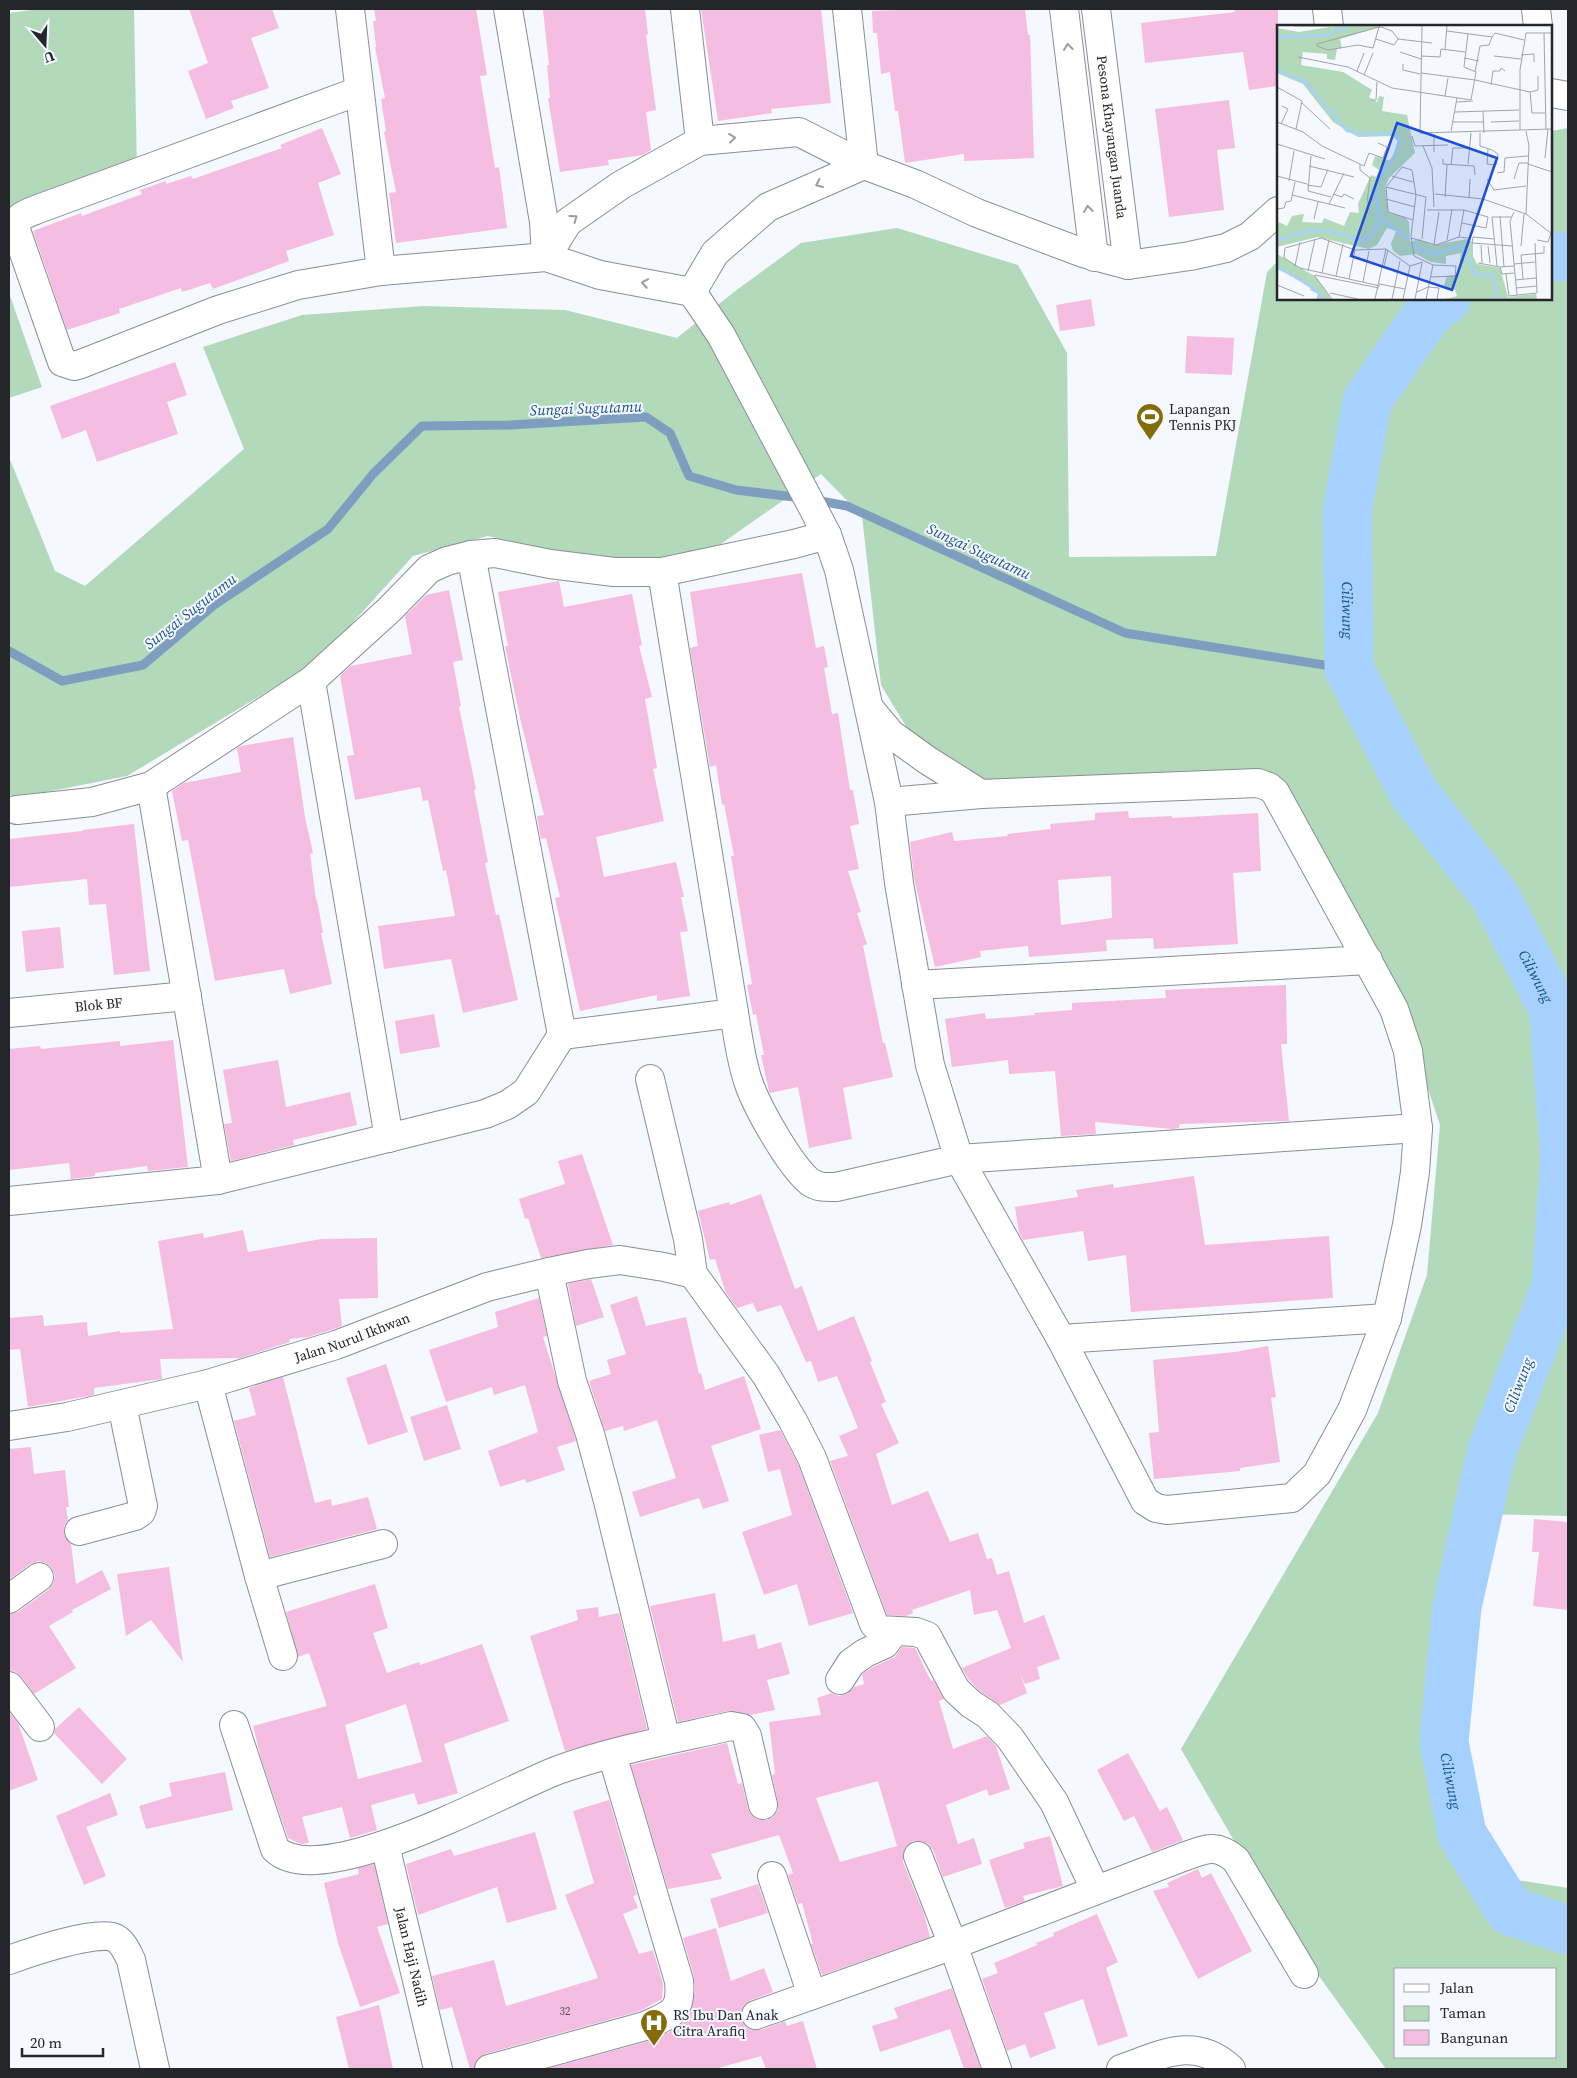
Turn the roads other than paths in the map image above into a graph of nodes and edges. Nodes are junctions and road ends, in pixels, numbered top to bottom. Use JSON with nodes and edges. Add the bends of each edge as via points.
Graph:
{"nodes":[{"id":1,"x":350,"y":9,"type":"edge"},
{"id":2,"x":508,"y":9,"type":"edge"},
{"id":3,"x":685,"y":9,"type":"edge"},
{"id":4,"x":847,"y":9,"type":"edge"},
{"id":5,"x":1064,"y":9,"type":"edge"},
{"id":6,"x":1096,"y":9,"type":"edge"},
{"id":7,"x":1327,"y":9,"type":"edge"},
{"id":8,"x":1536,"y":9,"type":"edge"},
{"id":9,"x":1329,"y":25,"type":"edge"},
{"id":10,"x":1538,"y":25,"type":"edge"},
{"id":11,"x":359,"y":91,"type":"junction"},
{"id":12,"x":1552,"y":94,"type":"edge"},
{"id":13,"x":1568,"y":96,"type":"edge"},
{"id":14,"x":700,"y":141,"type":"junction"},
{"id":15,"x":864,"y":164,"type":"junction"},
{"id":16,"x":1277,"y":212,"type":"edge"},
{"id":17,"x":546,"y":257,"type":"junction"},
{"id":18,"x":1094,"y":257,"type":"junction"},
{"id":19,"x":1128,"y":264,"type":"junction"},
{"id":20,"x":381,"y":271,"type":"junction"},
{"id":21,"x":692,"y":292,"type":"junction"},
{"id":22,"x":826,"y":535,"type":"junction"},
{"id":23,"x":471,"y":555,"type":"junction"},
{"id":24,"x":662,"y":572,"type":"junction"},
{"id":25,"x":311,"y":681,"type":"junction"},
{"id":26,"x":868,"y":706,"type":"junction"},
{"id":27,"x":151,"y":786,"type":"junction"},
{"id":28,"x":981,"y":794,"type":"junction"},
{"id":29,"x":889,"y":802,"type":"junction"},
{"id":30,"x":17,"y":810,"type":"dead end"},
{"id":31,"x":1368,"y":960,"type":"junction"},
{"id":32,"x":916,"y":985,"type":"junction"},
{"id":33,"x":188,"y":996,"type":"junction"},
{"id":34,"x":734,"y":1013,"type":"junction"},
{"id":35,"x":9,"y":1014,"type":"edge"},
{"id":36,"x":562,"y":1035,"type":"junction"},
{"id":37,"x":650,"y":1079,"type":"dead end"},
{"id":38,"x":1418,"y":1128,"type":"junction"},
{"id":39,"x":389,"y":1138,"type":"junction"},
{"id":40,"x":959,"y":1159,"type":"junction"},
{"id":41,"x":218,"y":1180,"type":"junction"},
{"id":42,"x":9,"y":1201,"type":"edge"},
{"id":43,"x":549,"y":1272,"type":"junction"},
{"id":44,"x":693,"y":1274,"type":"junction"},
{"id":45,"x":1387,"y":1318,"type":"junction"},
{"id":46,"x":1061,"y":1339,"type":"junction"},
{"id":47,"x":208,"y":1384,"type":"junction"},
{"id":48,"x":122,"y":1405,"type":"junction"},
{"id":49,"x":9,"y":1426,"type":"edge"},
{"id":50,"x":79,"y":1531,"type":"dead end"},
{"id":51,"x":383,"y":1544,"type":"dead end"},
{"id":52,"x":39,"y":1576,"type":"dead end"},
{"id":53,"x":259,"y":1576,"type":"junction"},
{"id":54,"x":9,"y":1600,"type":"edge"},
{"id":55,"x":894,"y":1631,"type":"junction"},
{"id":56,"x":284,"y":1656,"type":"dead end"},
{"id":57,"x":840,"y":1680,"type":"dead end"},
{"id":58,"x":9,"y":1686,"type":"edge"},
{"id":59,"x":234,"y":1725,"type":"dead end"},
{"id":60,"x":40,"y":1727,"type":"dead end"},
{"id":61,"x":666,"y":1740,"type":"junction"},
{"id":62,"x":612,"y":1754,"type":"junction"},
{"id":63,"x":763,"y":1805,"type":"dead end"},
{"id":64,"x":385,"y":1845,"type":"junction"},
{"id":65,"x":918,"y":1856,"type":"dead end"},
{"id":66,"x":772,"y":1876,"type":"dead end"},
{"id":67,"x":1095,"y":1889,"type":"junction"},
{"id":68,"x":953,"y":1945,"type":"junction"},
{"id":69,"x":9,"y":1960,"type":"edge"},
{"id":70,"x":1304,"y":1974,"type":"dead end"},
{"id":71,"x":812,"y":1995,"type":"junction"},
{"id":72,"x":756,"y":2015,"type":"dead end"},
{"id":73,"x":155,"y":2069,"type":"edge"},
{"id":74,"x":438,"y":2069,"type":"edge"},
{"id":75,"x":490,"y":2069,"type":"edge"},
{"id":76,"x":997,"y":2069,"type":"edge"},
{"id":77,"x":1121,"y":2069,"type":"edge"},
{"id":78,"x":1231,"y":2069,"type":"edge"}],
"edges":[{"from":1,"to":11,"type":"street"},
{"from":2,"to":17,"type":"street","via":[[544,222]]},
{"from":3,"to":14,"type":"street"},
{"from":4,"to":15,"type":"street"},
{"from":18,"to":5,"type":"street","one_way":true},
{"from":6,"to":19,"type":"street","name":"Pesona Khayangan Juanda"},
{"from":7,"to":9,"type":"street"},
{"from":8,"to":10,"type":"street"},
{"from":11,"to":20,"type":"street"},
{"from":11,"to":20,"type":"street","via":[[38,209],[18,218],[15,223],[57,352],[62,362],[74,366],[236,304],[298,285]]},
{"from":12,"to":13,"type":"street"},
{"from":14,"to":15,"type":"street","one_way":true,"via":[[799,132]]},
{"from":17,"to":14,"type":"street","one_way":true,"via":[[568,222],[621,185]]},
{"from":15,"to":18,"type":"street","via":[[977,213]]},
{"from":15,"to":21,"type":"street","one_way":true,"via":[[768,207],[715,253]]},
{"from":16,"to":19,"type":"street","via":[[1250,236],[1226,248]]},
{"from":17,"to":20,"type":"street"},
{"from":21,"to":17,"type":"street","one_way":true,"via":[[600,275]]},
{"from":18,"to":19,"type":"street"},
{"from":21,"to":22,"type":"street","via":[[721,335]]},
{"from":22,"to":24,"type":"street"},
{"from":22,"to":26,"type":"street","via":[[839,570]]},
{"from":23,"to":24,"type":"street","via":[[495,553],[614,572]]},
{"from":23,"to":25,"type":"street","via":[[430,569]]},
{"from":23,"to":36,"type":"street"},
{"from":24,"to":34,"type":"street"},
{"from":25,"to":27,"type":"street"},
{"from":25,"to":39,"type":"street"},
{"from":26,"to":28,"type":"street","via":[[891,734]]},
{"from":26,"to":29,"type":"street"},
{"from":27,"to":30,"type":"street","via":[[92,802]]},
{"from":27,"to":33,"type":"street"},
{"from":28,"to":29,"type":"street"},
{"from":28,"to":31,"type":"street","via":[[1265,784],[1275,792]]},
{"from":29,"to":32,"type":"street"},
{"from":31,"to":32,"type":"street"},
{"from":31,"to":38,"type":"street","via":[[1394,1009],[1408,1051]]},
{"from":32,"to":40,"type":"street","via":[[930,1065]]},
{"from":33,"to":35,"type":"street","name":"Blok BF"},
{"from":33,"to":41,"type":"street"},
{"from":34,"to":36,"type":"street"},
{"from":34,"to":40,"type":"street","via":[[748,1084],[790,1158],[810,1181],[821,1187],[836,1186]]},
{"from":36,"to":39,"type":"street","via":[[526,1092],[506,1105],[485,1114]]},
{"from":37,"to":44,"type":"street","via":[[679,1196]]},
{"from":38,"to":40,"type":"street"},
{"from":38,"to":45,"type":"street","via":[[1407,1225]]},
{"from":39,"to":41,"type":"street"},
{"from":40,"to":46,"type":"street"},
{"from":41,"to":42,"type":"street"},
{"from":43,"to":44,"type":"street","name":"Jalan Nurul Ikhwan","via":[[620,1260]]},
{"from":43,"to":47,"type":"street","name":"Jalan Nurul Ikhwan","via":[[487,1287],[336,1345]]},
{"from":43,"to":61,"type":"street","via":[[572,1381],[608,1501]]},
{"from":44,"to":55,"type":"street","via":[[785,1406],[812,1458],[874,1624],[880,1630]]},
{"from":45,"to":46,"type":"street"},
{"from":45,"to":46,"type":"street","via":[[1352,1410],[1317,1474],[1304,1488],[1292,1498],[1167,1510],[1145,1501]]},
{"from":47,"to":48,"type":"street","name":"Jalan Nurul Ikhwan"},
{"from":47,"to":53,"type":"street"},
{"from":48,"to":49,"type":"street","name":"Jalan Nurul Ikhwan"},
{"from":48,"to":50,"type":"street","via":[[143,1506],[135,1516]]},
{"from":51,"to":53,"type":"street"},
{"from":52,"to":54,"type":"street"},
{"from":53,"to":56,"type":"street"},
{"from":55,"to":57,"type":"street","via":[[885,1644],[851,1663]]},
{"from":55,"to":67,"type":"street","via":[[927,1636],[956,1690],[988,1715],[1010,1738],[1054,1802]]},
{"from":58,"to":60,"type":"street"},
{"from":59,"to":64,"type":"street","via":[[275,1849],[282,1856],[291,1859],[337,1858]]},
{"from":61,"to":62,"type":"street"},
{"from":61,"to":63,"type":"street","via":[[731,1726],[742,1728],[747,1736]]},
{"from":62,"to":64,"type":"street","via":[[559,1770]]},
{"from":62,"to":75,"type":"street","via":[[679,1981],[681,1998],[668,2016],[645,2026]]},
{"from":64,"to":74,"type":"street","name":"Jalan Haji Nadih"},
{"from":65,"to":68,"type":"street"},
{"from":66,"to":71,"type":"street"},
{"from":67,"to":68,"type":"street"},
{"from":67,"to":70,"type":"street","via":[[1201,1851],[1224,1850],[1236,1860]]},
{"from":68,"to":71,"type":"street"},
{"from":68,"to":76,"type":"street"},
{"from":69,"to":73,"type":"street","via":[[102,1935],[116,1938],[131,1960]]},
{"from":71,"to":72,"type":"street"},
{"from":77,"to":78,"type":"street","via":[[1187,2049],[1212,2055]]}]}
